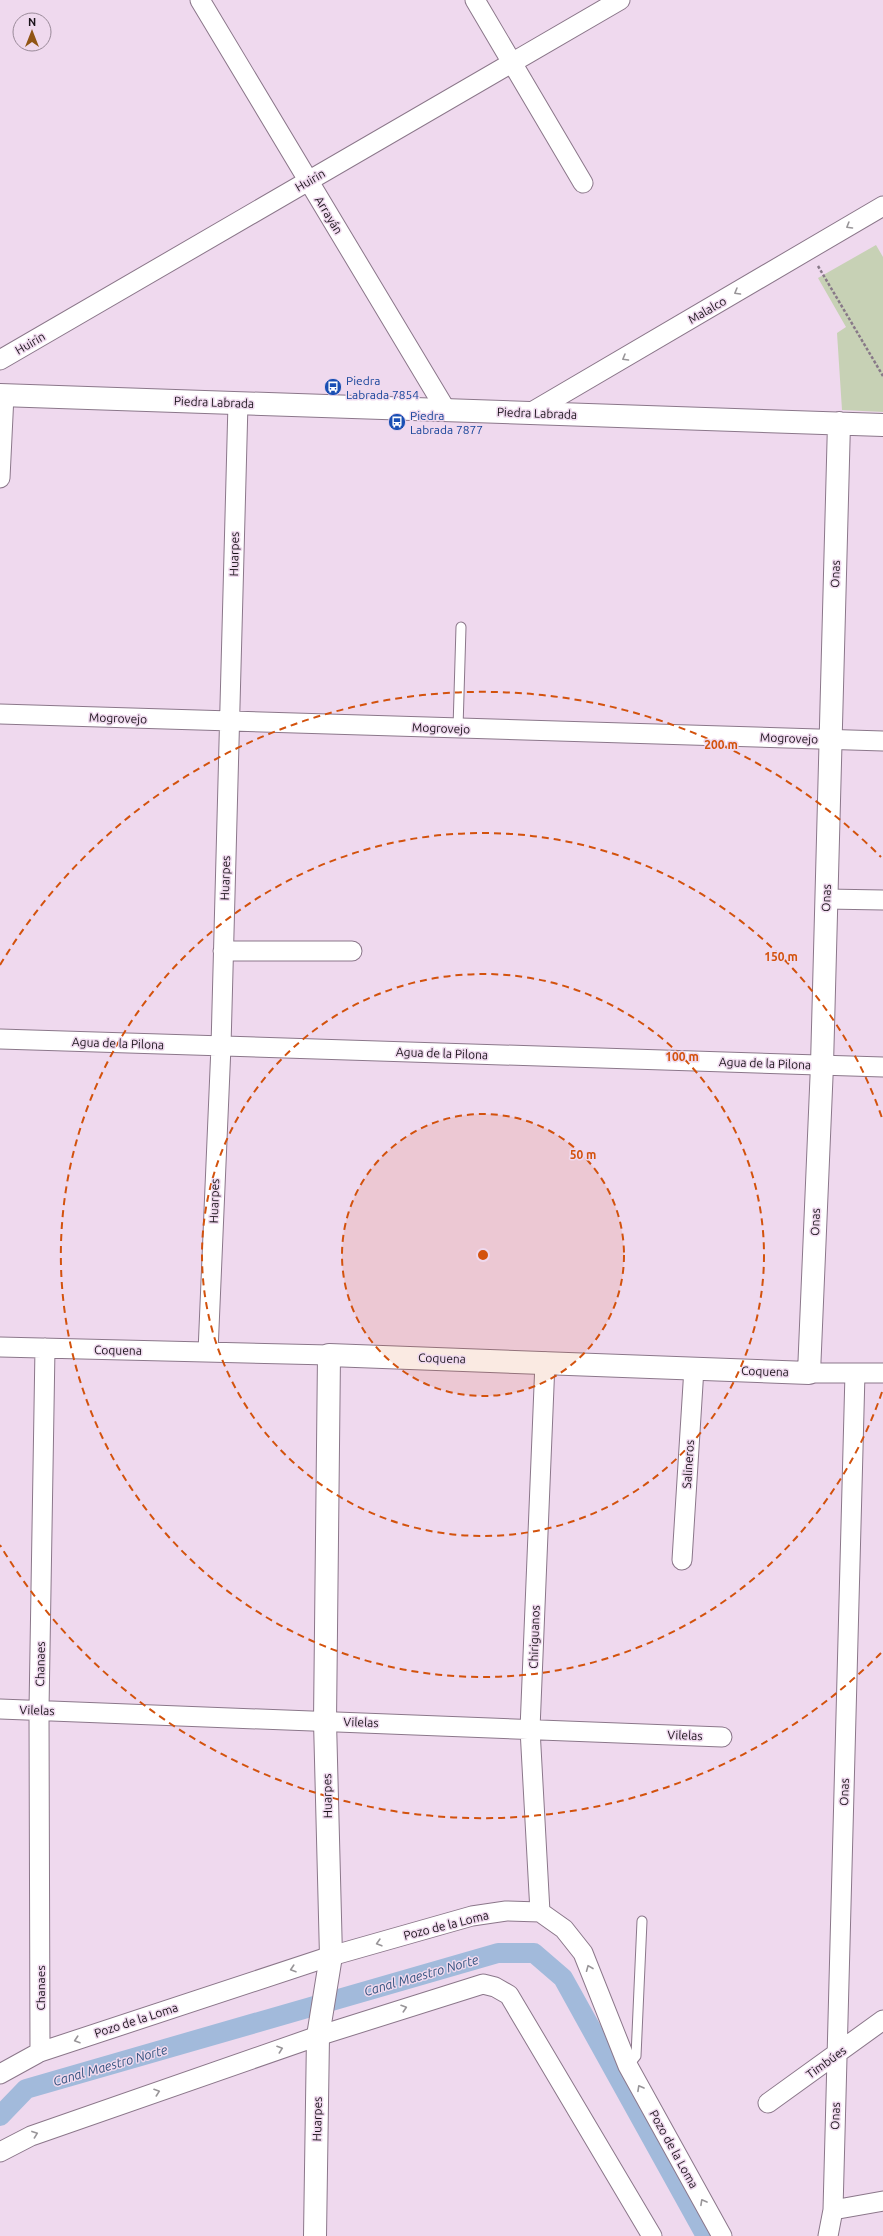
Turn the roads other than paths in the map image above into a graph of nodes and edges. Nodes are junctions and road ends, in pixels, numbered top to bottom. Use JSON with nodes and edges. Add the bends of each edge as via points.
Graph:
{"nodes":[{"id":1,"x":200,"y":0,"type":"edge"},
{"id":2,"x":475,"y":0,"type":"edge"},
{"id":3,"x":620,"y":0,"type":"edge"},
{"id":4,"x":512,"y":62,"type":"junction"},
{"id":5,"x":308,"y":181,"type":"junction"},
{"id":6,"x":583,"y":183,"type":"dead end"},
{"id":7,"x":883,"y":206,"type":"edge"},
{"id":8,"x":0,"y":360,"type":"edge"},
{"id":9,"x":2,"y":395,"type":"edge"},
{"id":10,"x":238,"y":403,"type":"junction"},
{"id":11,"x":446,"y":410,"type":"junction"},
{"id":12,"x":530,"y":413,"type":"junction"},
{"id":13,"x":839,"y":423,"type":"junction"},
{"id":14,"x":883,"y":425,"type":"edge"},
{"id":15,"x":0,"y":478,"type":"edge"},
{"id":16,"x":461,"y":627,"type":"dead end"},
{"id":17,"x":0,"y":714,"type":"edge"},
{"id":18,"x":230,"y":721,"type":"junction"},
{"id":19,"x":458,"y":728,"type":"junction"},
{"id":20,"x":830,"y":739,"type":"junction"},
{"id":21,"x":883,"y":741,"type":"edge"},
{"id":22,"x":826,"y":899,"type":"junction"},
{"id":23,"x":883,"y":900,"type":"edge"},
{"id":24,"x":223,"y":950,"type":"junction"},
{"id":25,"x":352,"y":952,"type":"dead end"},
{"id":26,"x":0,"y":1039,"type":"edge"},
{"id":27,"x":221,"y":1046,"type":"junction"},
{"id":28,"x":822,"y":1065,"type":"junction"},
{"id":29,"x":883,"y":1067,"type":"edge"},
{"id":30,"x":0,"y":1347,"type":"edge"},
{"id":31,"x":45,"y":1348,"type":"junction"},
{"id":32,"x":208,"y":1352,"type":"junction"},
{"id":33,"x":329,"y":1355,"type":"junction"},
{"id":34,"x":545,"y":1362,"type":"junction"},
{"id":35,"x":694,"y":1368,"type":"junction"},
{"id":36,"x":809,"y":1373,"type":"junction"},
{"id":37,"x":855,"y":1373,"type":"junction"},
{"id":38,"x":883,"y":1373,"type":"edge"},
{"id":39,"x":682,"y":1560,"type":"dead end"},
{"id":40,"x":0,"y":1709,"type":"edge"},
{"id":41,"x":39,"y":1710,"type":"junction"},
{"id":42,"x":325,"y":1720,"type":"junction"},
{"id":43,"x":530,"y":1729,"type":"junction"},
{"id":44,"x":722,"y":1737,"type":"dead end"},
{"id":45,"x":540,"y":1912,"type":"junction"},
{"id":46,"x":642,"y":1921,"type":"dead end"},
{"id":47,"x":330,"y":1956,"type":"junction"},
{"id":48,"x":883,"y":2020,"type":"edge"},
{"id":49,"x":318,"y":2036,"type":"junction"},
{"id":50,"x":40,"y":2052,"type":"junction"},
{"id":51,"x":837,"y":2054,"type":"junction"},
{"id":52,"x":628,"y":2066,"type":"junction"},
{"id":53,"x":0,"y":2074,"type":"edge"},
{"id":54,"x":768,"y":2103,"type":"dead end"},
{"id":55,"x":0,"y":2152,"type":"edge"},
{"id":56,"x":883,"y":2201,"type":"edge"},
{"id":57,"x":833,"y":2210,"type":"junction"},
{"id":58,"x":315,"y":2236,"type":"edge"},
{"id":59,"x":652,"y":2236,"type":"edge"},
{"id":60,"x":722,"y":2236,"type":"edge"},
{"id":61,"x":828,"y":2236,"type":"edge"}],
"edges":[{"from":1,"to":5,"type":"street","name":"Arrayán"},
{"from":2,"to":4,"type":"street"},
{"from":3,"to":4,"type":"street","name":"Huirin"},
{"from":4,"to":5,"type":"street","name":"Huirin"},
{"from":4,"to":6,"type":"street"},
{"from":5,"to":8,"type":"street","name":"Huirin"},
{"from":5,"to":11,"type":"street","name":"Arrayán"},
{"from":7,"to":12,"type":"street","name":"Malalco","one_way":true},
{"from":9,"to":10,"type":"main road","name":"Piedra Labrada"},
{"from":9,"to":15,"type":"street"},
{"from":10,"to":11,"type":"main road","name":"Piedra Labrada"},
{"from":10,"to":18,"type":"street","name":"Huarpes"},
{"from":11,"to":12,"type":"main road","name":"Piedra Labrada"},
{"from":12,"to":13,"type":"main road","name":"Piedra Labrada"},
{"from":13,"to":14,"type":"main road","name":"Piedra Labrada"},
{"from":13,"to":20,"type":"main road","name":"Onas"},
{"from":16,"to":19,"type":"lane"},
{"from":17,"to":18,"type":"street","name":"Mogrovejo"},
{"from":18,"to":19,"type":"street","name":"Mogrovejo"},
{"from":18,"to":24,"type":"street","name":"Huarpes"},
{"from":19,"to":20,"type":"street","name":"Mogrovejo"},
{"from":20,"to":21,"type":"street","name":"Mogrovejo"},
{"from":20,"to":22,"type":"main road","name":"Onas"},
{"from":22,"to":23,"type":"street"},
{"from":22,"to":28,"type":"main road","name":"Onas"},
{"from":24,"to":25,"type":"street"},
{"from":24,"to":27,"type":"street","name":"Huarpes"},
{"from":26,"to":27,"type":"street","name":"Agua de la Pilona"},
{"from":27,"to":28,"type":"street","name":"Agua de la Pilona"},
{"from":27,"to":32,"type":"street","name":"Huarpes"},
{"from":28,"to":29,"type":"street","name":"Agua de la Pilona"},
{"from":28,"to":36,"type":"main road","name":"Onas"},
{"from":30,"to":31,"type":"street","name":"Coquena"},
{"from":31,"to":32,"type":"street","name":"Coquena"},
{"from":31,"to":41,"type":"street","name":"Chanaes"},
{"from":32,"to":33,"type":"street","name":"Coquena"},
{"from":33,"to":34,"type":"main road","name":"Coquena"},
{"from":33,"to":42,"type":"main road","name":"Huarpes"},
{"from":34,"to":35,"type":"main road","name":"Coquena"},
{"from":34,"to":43,"type":"street","name":"Chiriguanos"},
{"from":35,"to":36,"type":"main road","name":"Coquena"},
{"from":35,"to":39,"type":"street","name":"Salineros"},
{"from":36,"to":37,"type":"street","name":"Coquena"},
{"from":37,"to":38,"type":"street","name":"Coquena"},
{"from":37,"to":51,"type":"street","name":"Onas"},
{"from":40,"to":41,"type":"street","name":"Vilelas"},
{"from":41,"to":42,"type":"street","name":"Vilelas"},
{"from":41,"to":50,"type":"street","name":"Chanaes"},
{"from":42,"to":43,"type":"street","name":"Vilelas"},
{"from":42,"to":47,"type":"main road","name":"Huarpes"},
{"from":43,"to":44,"type":"street","name":"Vilelas"},
{"from":43,"to":45,"type":"street","name":"Chiriguanos"},
{"from":45,"to":47,"type":"street","name":"Pozo de la Loma","one_way":true,"via":[[506,1911],[472,1916]]},
{"from":52,"to":45,"type":"street","name":"Pozo de la Loma","one_way":true,"via":[[583,1953],[564,1929]]},
{"from":46,"to":52,"type":"lane","via":[[636,2056]]},
{"from":47,"to":49,"type":"main road","name":"Huarpes"},
{"from":47,"to":50,"type":"street","name":"Pozo de la Loma","one_way":true},
{"from":48,"to":51,"type":"street","name":"Timbúes"},
{"from":55,"to":49,"type":"street","one_way":true,"via":[[31,2136]]},
{"from":49,"to":58,"type":"main road","name":"Huarpes"},
{"from":49,"to":59,"type":"street","one_way":true,"via":[[472,1986],[483,1984],[509,1995]]},
{"from":50,"to":53,"type":"street","name":"Pozo de la Loma"},
{"from":51,"to":54,"type":"street","name":"Timbúes"},
{"from":51,"to":57,"type":"street","name":"Onas"},
{"from":60,"to":52,"type":"street","name":"Pozo de la Loma","one_way":true},
{"from":56,"to":57,"type":"street"},
{"from":57,"to":61,"type":"street","name":"Onas"}]}
